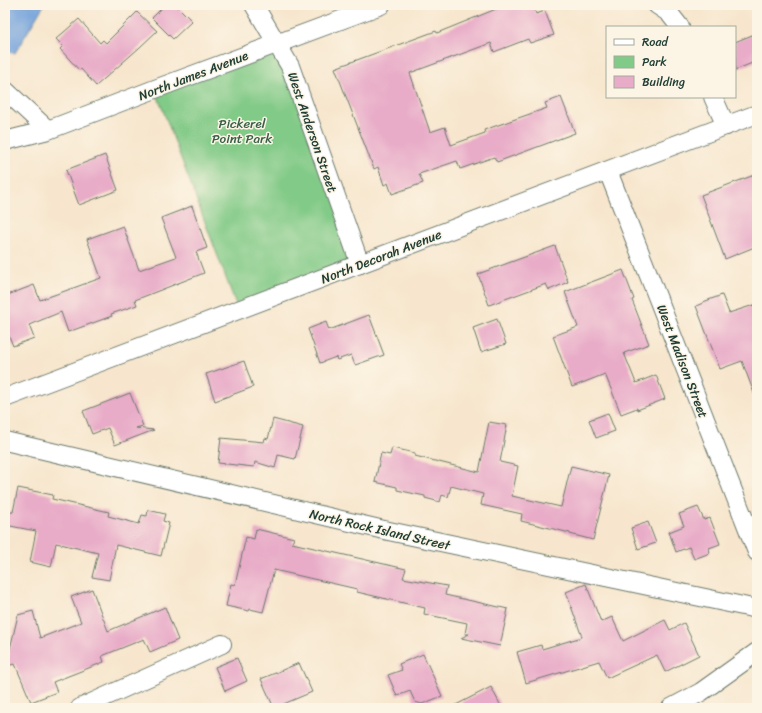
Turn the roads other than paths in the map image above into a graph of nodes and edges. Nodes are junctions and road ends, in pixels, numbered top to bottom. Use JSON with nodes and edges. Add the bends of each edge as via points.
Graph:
{"nodes":[{"id":1,"x":254,"y":5,"type":"edge"},
{"id":2,"x":381,"y":5,"type":"edge"},
{"id":3,"x":657,"y":5,"type":"edge"},
{"id":4,"x":679,"y":26,"type":"edge"},
{"id":5,"x":277,"y":44,"type":"junction"},
{"id":6,"x":5,"y":90,"type":"edge"},
{"id":7,"x":713,"y":98,"type":"edge"},
{"id":8,"x":757,"y":114,"type":"edge"},
{"id":9,"x":726,"y":126,"type":"junction"},
{"id":10,"x":48,"y":130,"type":"junction"},
{"id":11,"x":5,"y":142,"type":"edge"},
{"id":12,"x":608,"y":170,"type":"junction"},
{"id":13,"x":360,"y":264,"type":"junction"},
{"id":14,"x":5,"y":398,"type":"edge"},
{"id":15,"x":5,"y":441,"type":"edge"},
{"id":16,"x":757,"y":552,"type":"edge"},
{"id":17,"x":757,"y":610,"type":"edge"},
{"id":18,"x":222,"y":644,"type":"dead end"},
{"id":19,"x":757,"y":652,"type":"edge"},
{"id":20,"x":80,"y":708,"type":"edge"},
{"id":21,"x":671,"y":708,"type":"edge"}],
"edges":[{"from":1,"to":5,"type":"street","name":"West Anderson Street"},
{"from":2,"to":5,"type":"street","name":"North James Avenue"},
{"from":3,"to":4,"type":"street","via":[[669,13]]},
{"from":5,"to":10,"type":"street","name":"North James Avenue"},
{"from":5,"to":13,"type":"street","name":"West Anderson Street","via":[[290,66]]},
{"from":6,"to":10,"type":"street"},
{"from":7,"to":9,"type":"street"},
{"from":8,"to":9,"type":"street","name":"North Decorah Avenue"},
{"from":9,"to":12,"type":"street","name":"North Decorah Avenue"},
{"from":10,"to":11,"type":"street","name":"North James Avenue"},
{"from":12,"to":13,"type":"street","name":"North Decorah Avenue"},
{"from":12,"to":16,"type":"street","name":"West Madison Street"},
{"from":13,"to":14,"type":"street","name":"North Decorah Avenue"},
{"from":15,"to":17,"type":"street","name":"North Rock Island Street","via":[[384,530]]},
{"from":18,"to":20,"type":"street"},
{"from":19,"to":21,"type":"street","via":[[701,692]]}]}
